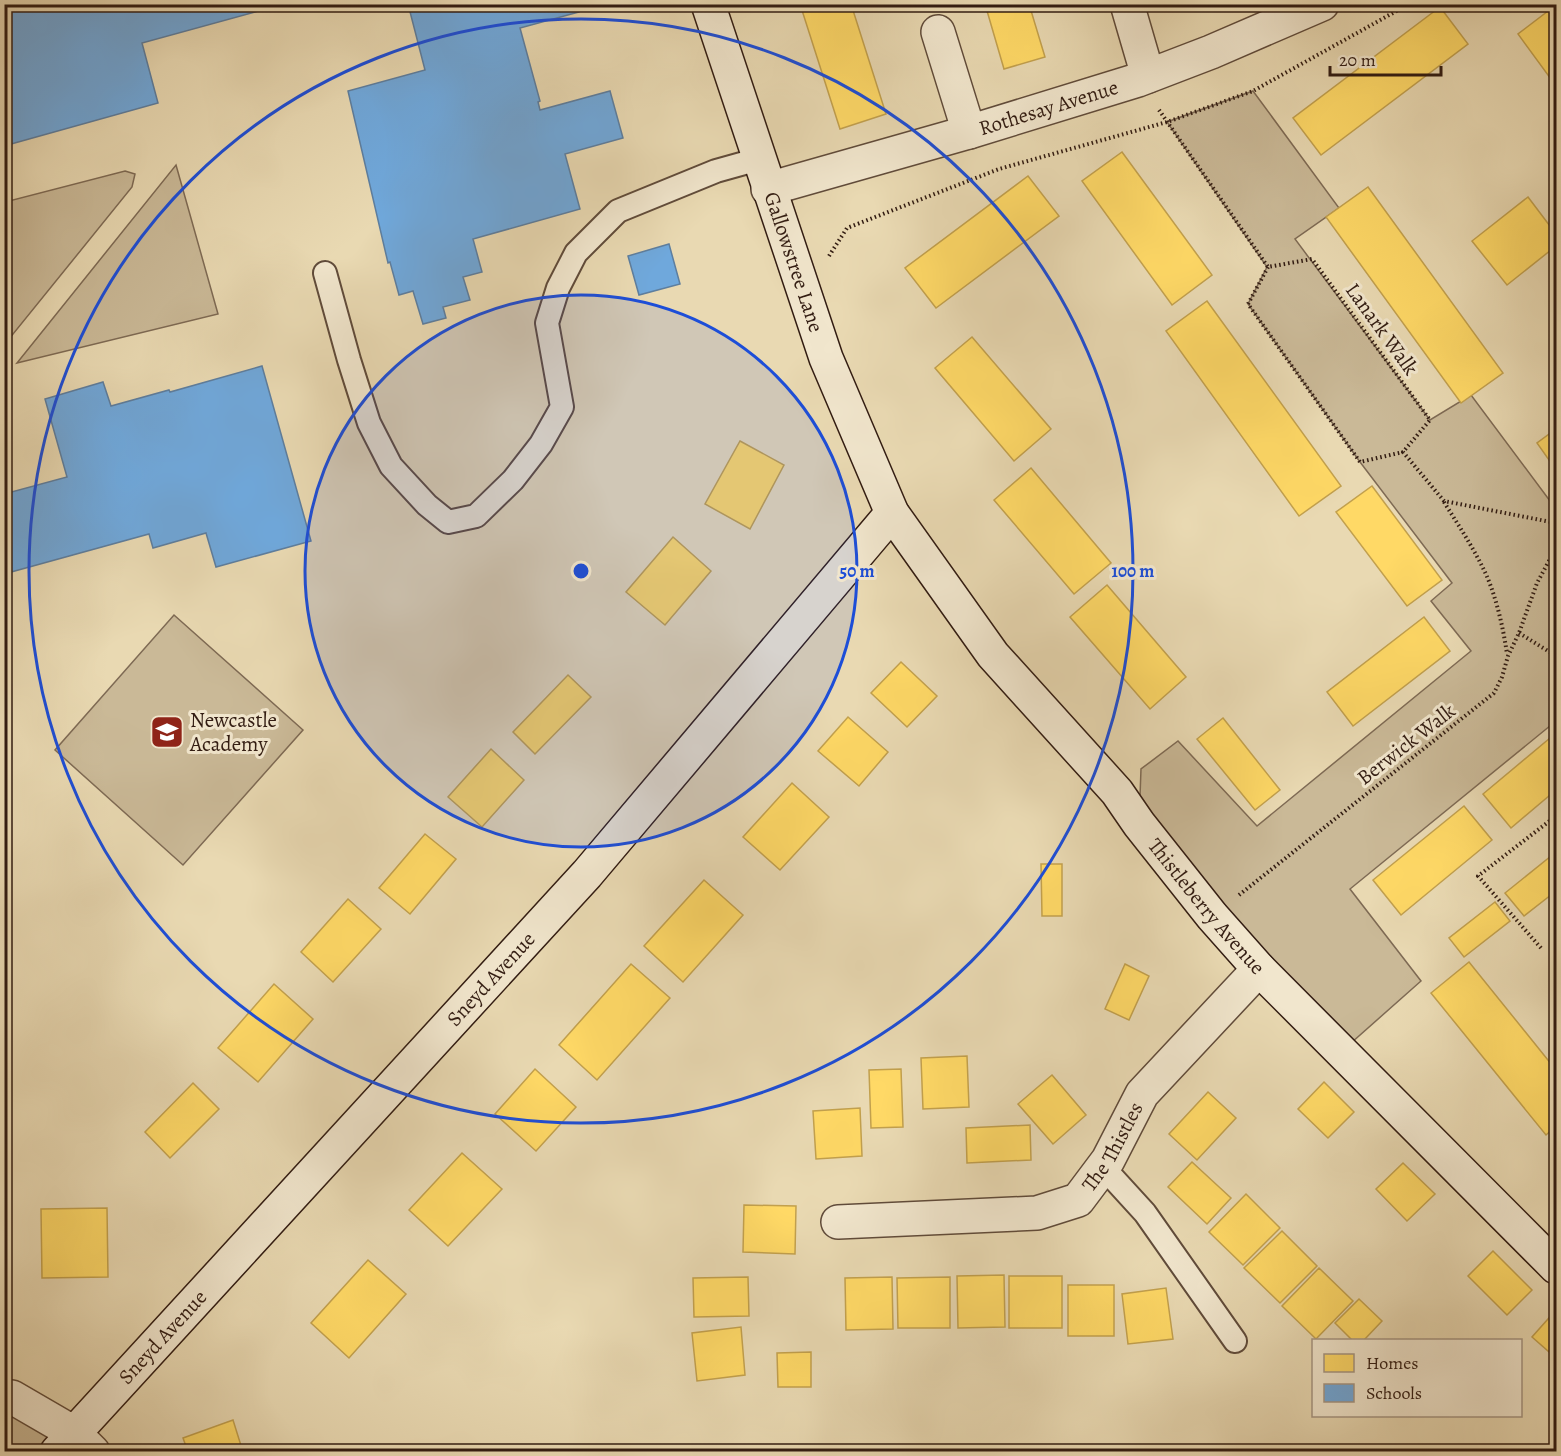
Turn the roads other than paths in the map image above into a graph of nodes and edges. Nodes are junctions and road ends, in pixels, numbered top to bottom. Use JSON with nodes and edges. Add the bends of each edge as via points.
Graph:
{"nodes":[{"id":1,"x":708,"y":4,"type":"edge"},
{"id":2,"x":1127,"y":4,"type":"edge"},
{"id":3,"x":1322,"y":4,"type":"edge"},
{"id":4,"x":938,"y":32,"type":"dead end"},
{"id":5,"x":1143,"y":78,"type":"junction"},
{"id":6,"x":969,"y":132,"type":"junction"},
{"id":7,"x":763,"y":174,"type":"junction"},
{"id":8,"x":325,"y":273,"type":"dead end"},
{"id":9,"x":892,"y":513,"type":"junction"},
{"id":10,"x":1259,"y":969,"type":"junction"},
{"id":11,"x":1103,"y":1167,"type":"junction"},
{"id":12,"x":838,"y":1222,"type":"dead end"},
{"id":13,"x":1557,"y":1267,"type":"edge"},
{"id":14,"x":1235,"y":1341,"type":"dead end"},
{"id":15,"x":4,"y":1396,"type":"edge"},
{"id":16,"x":75,"y":1445,"type":"edge"}],
"edges":[{"from":1,"to":7,"type":"street","name":"Gallowstree Lane"},
{"from":2,"to":5,"type":"street"},
{"from":3,"to":5,"type":"street","name":"Rothesay Avenue"},
{"from":4,"to":6,"type":"street"},
{"from":5,"to":6,"type":"street","name":"Rothesay Avenue"},
{"from":6,"to":7,"type":"street","name":"Rothesay Avenue"},
{"from":7,"to":8,"type":"lane","via":[[717,171],[618,211],[576,253],[558,288],[547,323],[562,407],[541,444],[513,480],[476,516],[448,522],[391,466],[369,423]]},
{"from":7,"to":9,"type":"street","name":"Gallowstree Lane","via":[[826,358]]},
{"from":9,"to":10,"type":"street","name":"Thistleberry Avenue","via":[[993,655],[1118,792],[1212,916]]},
{"from":9,"to":16,"type":"street","name":"Sneyd Avenue","via":[[587,874]]},
{"from":10,"to":11,"type":"street","name":"The Thistles","via":[[1142,1094]]},
{"from":10,"to":13,"type":"street","name":"Thistleberry Avenue"},
{"from":11,"to":12,"type":"street","name":"The Thistles","via":[[1078,1200],[1037,1213]]},
{"from":11,"to":14,"type":"lane","via":[[1145,1214]]},
{"from":15,"to":16,"type":"street","name":"Sneyd Avenue","via":[[12,1397]]}]}
